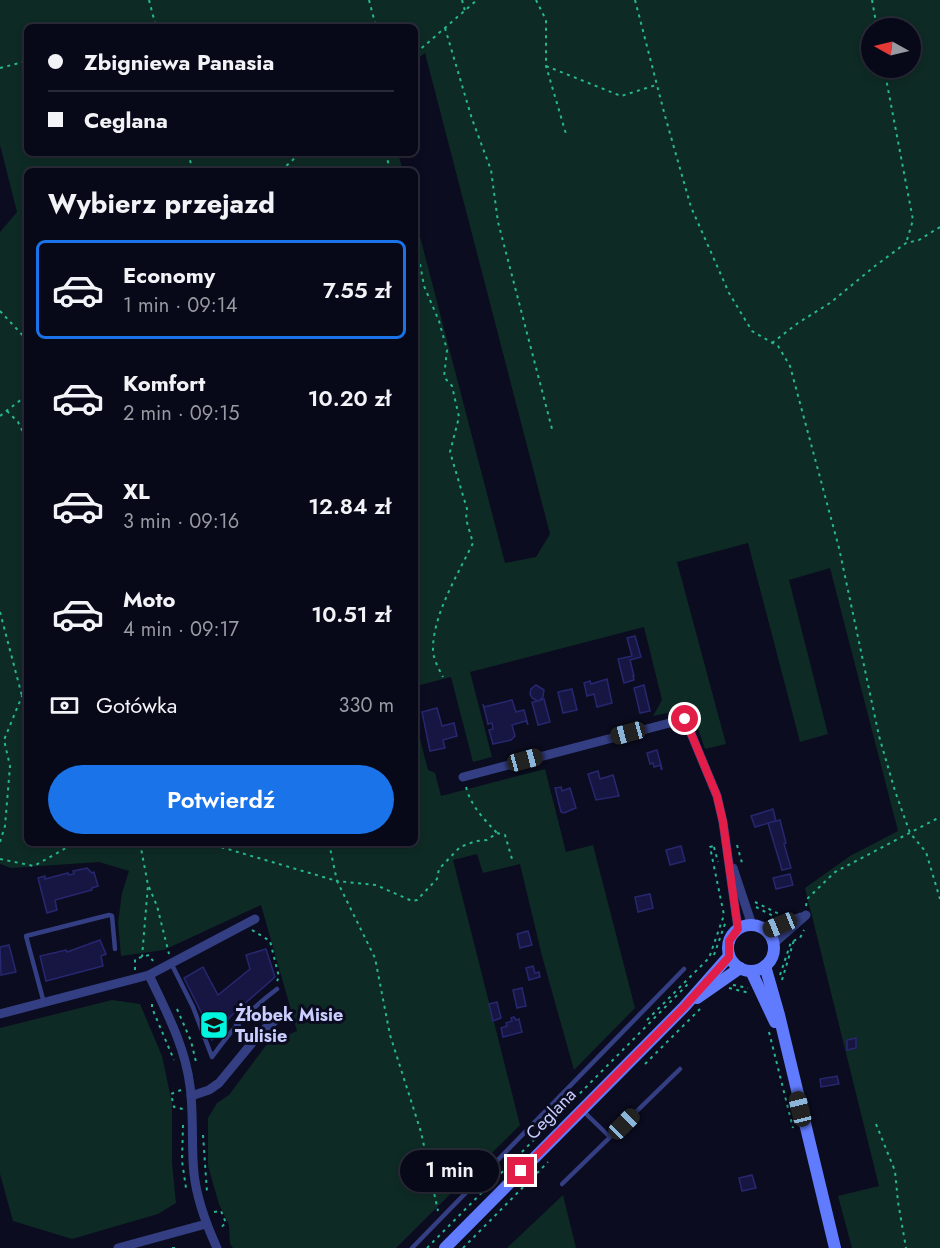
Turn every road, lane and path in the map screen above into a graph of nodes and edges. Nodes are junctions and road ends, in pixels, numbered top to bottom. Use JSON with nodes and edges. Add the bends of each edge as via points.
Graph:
{"nodes":[{"id":1,"x":149,"y":0,"type":"edge"},
{"id":2,"x":369,"y":0,"type":"edge"},
{"id":3,"x":462,"y":0,"type":"edge"},
{"id":4,"x":477,"y":0,"type":"edge"},
{"id":5,"x":536,"y":0,"type":"edge"},
{"id":6,"x":635,"y":0,"type":"edge"},
{"id":7,"x":872,"y":0,"type":"edge"},
{"id":8,"x":465,"y":11,"type":"junction"},
{"id":9,"x":875,"y":18,"type":"edge"},
{"id":10,"x":155,"y":24,"type":"edge"},
{"id":11,"x":375,"y":24,"type":"edge"},
{"id":12,"x":445,"y":28,"type":"junction"},
{"id":13,"x":418,"y":51,"type":"edge"},
{"id":14,"x":24,"y":62,"type":"edge"},
{"id":15,"x":546,"y":66,"type":"junction"},
{"id":16,"x":0,"y":68,"type":"edge"},
{"id":17,"x":886,"y":78,"type":"edge"},
{"id":18,"x":657,"y":85,"type":"junction"},
{"id":19,"x":566,"y":134,"type":"dead end"},
{"id":20,"x":297,"y":156,"type":"edge"},
{"id":21,"x":284,"y":168,"type":"edge"},
{"id":22,"x":940,"y":227,"type":"edge"},
{"id":23,"x":906,"y":243,"type":"junction"},
{"id":24,"x":418,"y":253,"type":"edge"},
{"id":25,"x":0,"y":311,"type":"edge"},
{"id":26,"x":24,"y":337,"type":"edge"},
{"id":27,"x":772,"y":343,"type":"junction"},
{"id":28,"x":24,"y":397,"type":"edge"},
{"id":29,"x":7,"y":411,"type":"junction"},
{"id":30,"x":0,"y":416,"type":"edge"},
{"id":31,"x":552,"y":429,"type":"dead end"},
{"id":32,"x":24,"y":434,"type":"edge"},
{"id":33,"x":0,"y":612,"type":"edge"},
{"id":34,"x":442,"y":677,"type":"dead end"},
{"id":35,"x":22,"y":696,"type":"joint"},
{"id":36,"x":4,"y":740,"type":"junction"},
{"id":37,"x":0,"y":746,"type":"edge"},
{"id":38,"x":463,"y":777,"type":"joint"},
{"id":39,"x":940,"y":817,"type":"edge"},
{"id":40,"x":497,"y":833,"type":"junction"},
{"id":41,"x":910,"y":833,"type":"junction"},
{"id":42,"x":0,"y":842,"type":"edge"},
{"id":43,"x":725,"y":843,"type":"junction"},
{"id":44,"x":70,"y":846,"type":"edge"},
{"id":45,"x":141,"y":846,"type":"edge"},
{"id":46,"x":217,"y":846,"type":"edge"},
{"id":47,"x":330,"y":846,"type":"edge"},
{"id":48,"x":728,"y":855,"type":"junction"},
{"id":49,"x":0,"y":859,"type":"edge"},
{"id":50,"x":512,"y":860,"type":"dead end"},
{"id":51,"x":744,"y":868,"type":"dead end"},
{"id":52,"x":338,"y":881,"type":"junction"},
{"id":53,"x":148,"y":885,"type":"junction"},
{"id":54,"x":752,"y":894,"type":"dead end"},
{"id":55,"x":940,"y":900,"type":"edge"},
{"id":56,"x":747,"y":909,"type":"junction"},
{"id":57,"x":735,"y":912,"type":"junction"},
{"id":58,"x":806,"y":915,"type":"joint"},
{"id":59,"x":251,"y":921,"type":"joint"},
{"id":60,"x":752,"y":925,"type":"junction"},
{"id":61,"x":785,"y":926,"type":"junction"},
{"id":62,"x":738,"y":929,"type":"junction"},
{"id":63,"x":766,"y":930,"type":"junction"},
{"id":64,"x":773,"y":944,"type":"junction"},
{"id":65,"x":115,"y":949,"type":"dead end"},
{"id":66,"x":142,"y":957,"type":"junction"},
{"id":67,"x":729,"y":957,"type":"junction"},
{"id":68,"x":170,"y":960,"type":"junction"},
{"id":69,"x":158,"y":962,"type":"dead end"},
{"id":70,"x":765,"y":966,"type":"junction"},
{"id":71,"x":684,"y":969,"type":"dead end"},
{"id":72,"x":745,"y":970,"type":"junction"},
{"id":73,"x":132,"y":972,"type":"dead end"},
{"id":74,"x":149,"y":975,"type":"junction"},
{"id":75,"x":780,"y":983,"type":"dead end"},
{"id":76,"x":727,"y":988,"type":"dead end"},
{"id":77,"x":278,"y":990,"type":"joint"},
{"id":78,"x":752,"y":994,"type":"dead end"},
{"id":79,"x":153,"y":1001,"type":"dead end"},
{"id":80,"x":44,"y":1003,"type":"junction"},
{"id":81,"x":175,"y":1005,"type":"dead end"},
{"id":82,"x":705,"y":1006,"type":"dead end"},
{"id":83,"x":684,"y":1007,"type":"junction"},
{"id":84,"x":0,"y":1014,"type":"edge"},
{"id":85,"x":278,"y":1018,"type":"dead end"},
{"id":86,"x":765,"y":1023,"type":"dead end"},
{"id":87,"x":236,"y":1024,"type":"junction"},
{"id":88,"x":254,"y":1040,"type":"junction"},
{"id":89,"x":783,"y":1040,"type":"junction"},
{"id":90,"x":178,"y":1063,"type":"dead end"},
{"id":91,"x":194,"y":1068,"type":"dead end"},
{"id":92,"x":640,"y":1069,"type":"dead end"},
{"id":93,"x":680,"y":1069,"type":"dead end"},
{"id":94,"x":183,"y":1084,"type":"dead end"},
{"id":95,"x":191,"y":1096,"type":"junction"},
{"id":96,"x":581,"y":1109,"type":"junction"},
{"id":97,"x":185,"y":1112,"type":"dead end"},
{"id":98,"x":185,"y":1121,"type":"dead end"},
{"id":99,"x":876,"y":1124,"type":"dead end"},
{"id":100,"x":200,"y":1129,"type":"dead end"},
{"id":101,"x":795,"y":1135,"type":"dead end"},
{"id":102,"x":610,"y":1137,"type":"junction"},
{"id":103,"x":551,"y":1159,"type":"dead end"},
{"id":104,"x":562,"y":1184,"type":"dead end"},
{"id":105,"x":190,"y":1193,"type":"dead end"},
{"id":106,"x":206,"y":1196,"type":"dead end"},
{"id":107,"x":210,"y":1210,"type":"dead end"},
{"id":108,"x":440,"y":1220,"type":"junction"},
{"id":109,"x":206,"y":1224,"type":"junction"},
{"id":110,"x":218,"y":1234,"type":"dead end"},
{"id":111,"x":118,"y":1248,"type":"edge"},
{"id":112,"x":172,"y":1248,"type":"edge"},
{"id":113,"x":178,"y":1248,"type":"edge"},
{"id":114,"x":217,"y":1248,"type":"edge"},
{"id":115,"x":412,"y":1248,"type":"edge"},
{"id":116,"x":445,"y":1248,"type":"edge"},
{"id":117,"x":463,"y":1248,"type":"edge"},
{"id":118,"x":835,"y":1248,"type":"edge"},
{"id":119,"x":906,"y":1248,"type":"edge"}],
"edges":[{"from":1,"to":10,"type":"path"},
{"from":2,"to":11,"type":"path"},
{"from":3,"to":8,"type":"path"},
{"from":4,"to":8,"type":"path"},
{"from":5,"to":15,"type":"path","via":[[546,20]]},
{"from":6,"to":18,"type":"path"},
{"from":7,"to":9,"type":"path"},
{"from":8,"to":12,"type":"path"},
{"from":12,"to":13,"type":"path"},
{"from":12,"to":31,"type":"path","via":[[491,170],[498,222]]},
{"from":14,"to":16,"type":"path"},
{"from":15,"to":18,"type":"path","via":[[621,96]]},
{"from":15,"to":19,"type":"path"},
{"from":17,"to":23,"type":"path","via":[[913,220]]},
{"from":18,"to":27,"type":"path","via":[[691,207],[729,293],[752,331]]},
{"from":20,"to":21,"type":"path"},
{"from":22,"to":23,"type":"path"},
{"from":23,"to":27,"type":"path"},
{"from":24,"to":34,"type":"path","via":[[424,286],[447,350],[444,377],[452,386],[459,417],[450,452],[473,543],[438,622],[433,650]]},
{"from":25,"to":26,"type":"path"},
{"from":27,"to":41,"type":"path","via":[[790,366],[838,548],[879,736]]},
{"from":28,"to":29,"type":"path"},
{"from":29,"to":30,"type":"path"},
{"from":29,"to":32,"type":"path"},
{"from":33,"to":35,"type":"path"},
{"from":35,"to":36,"type":"path"},
{"from":36,"to":37,"type":"path"},
{"from":36,"to":42,"type":"path","via":[[10,766]]},
{"from":38,"to":40,"type":"path","via":[[469,799]]},
{"from":38,"to":43,"type":"street","via":[[685,719],[717,796]]},
{"from":39,"to":41,"type":"path"},
{"from":40,"to":50,"type":"path","via":[[505,835]]},
{"from":40,"to":52,"type":"path","via":[[487,840],[460,847],[417,900],[376,885]]},
{"from":41,"to":55,"type":"path","via":[[926,852]]},
{"from":41,"to":58,"type":"path","via":[[835,872],[807,899]]},
{"from":43,"to":48,"type":"street"},
{"from":43,"to":51,"type":"path","via":[[736,841]]},
{"from":43,"to":57,"type":"path","via":[[710,847],[724,915]]},
{"from":44,"to":49,"type":"path","via":[[34,866]]},
{"from":45,"to":53,"type":"path"},
{"from":46,"to":52,"type":"path"},
{"from":47,"to":52,"type":"path"},
{"from":48,"to":56,"type":"street"},
{"from":48,"to":57,"type":"street"},
{"from":52,"to":108,"type":"path","via":[[375,958],[390,1035],[421,1132]]},
{"from":53,"to":66,"type":"path"},
{"from":53,"to":68,"type":"path"},
{"from":54,"to":61,"type":"path","via":[[755,902],[779,914]]},
{"from":56,"to":60,"type":"street"},
{"from":56,"to":61,"type":"path","via":[[756,907]]},
{"from":57,"to":62,"type":"street"},
{"from":58,"to":61,"type":"street"},
{"from":59,"to":68,"type":"street"},
{"from":59,"to":77,"type":"path","via":[[250,929],[270,941],[279,977]]},
{"from":60,"to":62,"type":"street"},
{"from":60,"to":63,"type":"street"},
{"from":61,"to":63,"type":"street"},
{"from":61,"to":64,"type":"street"},
{"from":61,"to":75,"type":"path","via":[[794,938]]},
{"from":62,"to":67,"type":"street","via":[[729,941]]},
{"from":63,"to":64,"type":"street"},
{"from":64,"to":70,"type":"street"},
{"from":65,"to":80,"type":"lane","via":[[109,915],[26,936]]},
{"from":66,"to":69,"type":"path","via":[[149,955]]},
{"from":66,"to":73,"type":"path","via":[[135,959]]},
{"from":67,"to":72,"type":"street"},
{"from":67,"to":83,"type":"street","name":"Ceglana"},
{"from":68,"to":74,"type":"street"},
{"from":68,"to":87,"type":"lane","via":[[212,1057]]},
{"from":70,"to":72,"type":"street"},
{"from":70,"to":89,"type":"street"},
{"from":71,"to":108,"type":"lane"},
{"from":72,"to":83,"type":"street","name":"Ceglana"},
{"from":72,"to":89,"type":"street"},
{"from":74,"to":80,"type":"street"},
{"from":74,"to":95,"type":"street","via":[[179,1039]]},
{"from":76,"to":78,"type":"path"},
{"from":77,"to":87,"type":"lane"},
{"from":79,"to":90,"type":"path","via":[[152,1008]]},
{"from":80,"to":84,"type":"street"},
{"from":81,"to":91,"type":"path","via":[[197,1060]]},
{"from":82,"to":92,"type":"path"},
{"from":83,"to":96,"type":"street","name":"Ceglana"},
{"from":85,"to":88,"type":"street"},
{"from":86,"to":101,"type":"path"},
{"from":87,"to":88,"type":"lane"},
{"from":88,"to":95,"type":"street","via":[[219,1083]]},
{"from":89,"to":118,"type":"street"},
{"from":93,"to":102,"type":"lane"},
{"from":94,"to":97,"type":"path","via":[[180,1091],[171,1094],[174,1107]]},
{"from":95,"to":109,"type":"street","via":[[194,1174]]},
{"from":96,"to":102,"type":"lane"},
{"from":96,"to":116,"type":"street","name":"Ceglana"},
{"from":98,"to":105,"type":"path","via":[[181,1128],[182,1161],[184,1186]]},
{"from":99,"to":119,"type":"path","via":[[895,1171]]},
{"from":100,"to":106,"type":"path","via":[[204,1136]]},
{"from":102,"to":104,"type":"lane"},
{"from":103,"to":117,"type":"path"},
{"from":107,"to":110,"type":"path","via":[[221,1211],[226,1223]]},
{"from":108,"to":115,"type":"lane"},
{"from":109,"to":111,"type":"street"},
{"from":109,"to":114,"type":"street"},
{"from":112,"to":113,"type":"path"}]}
